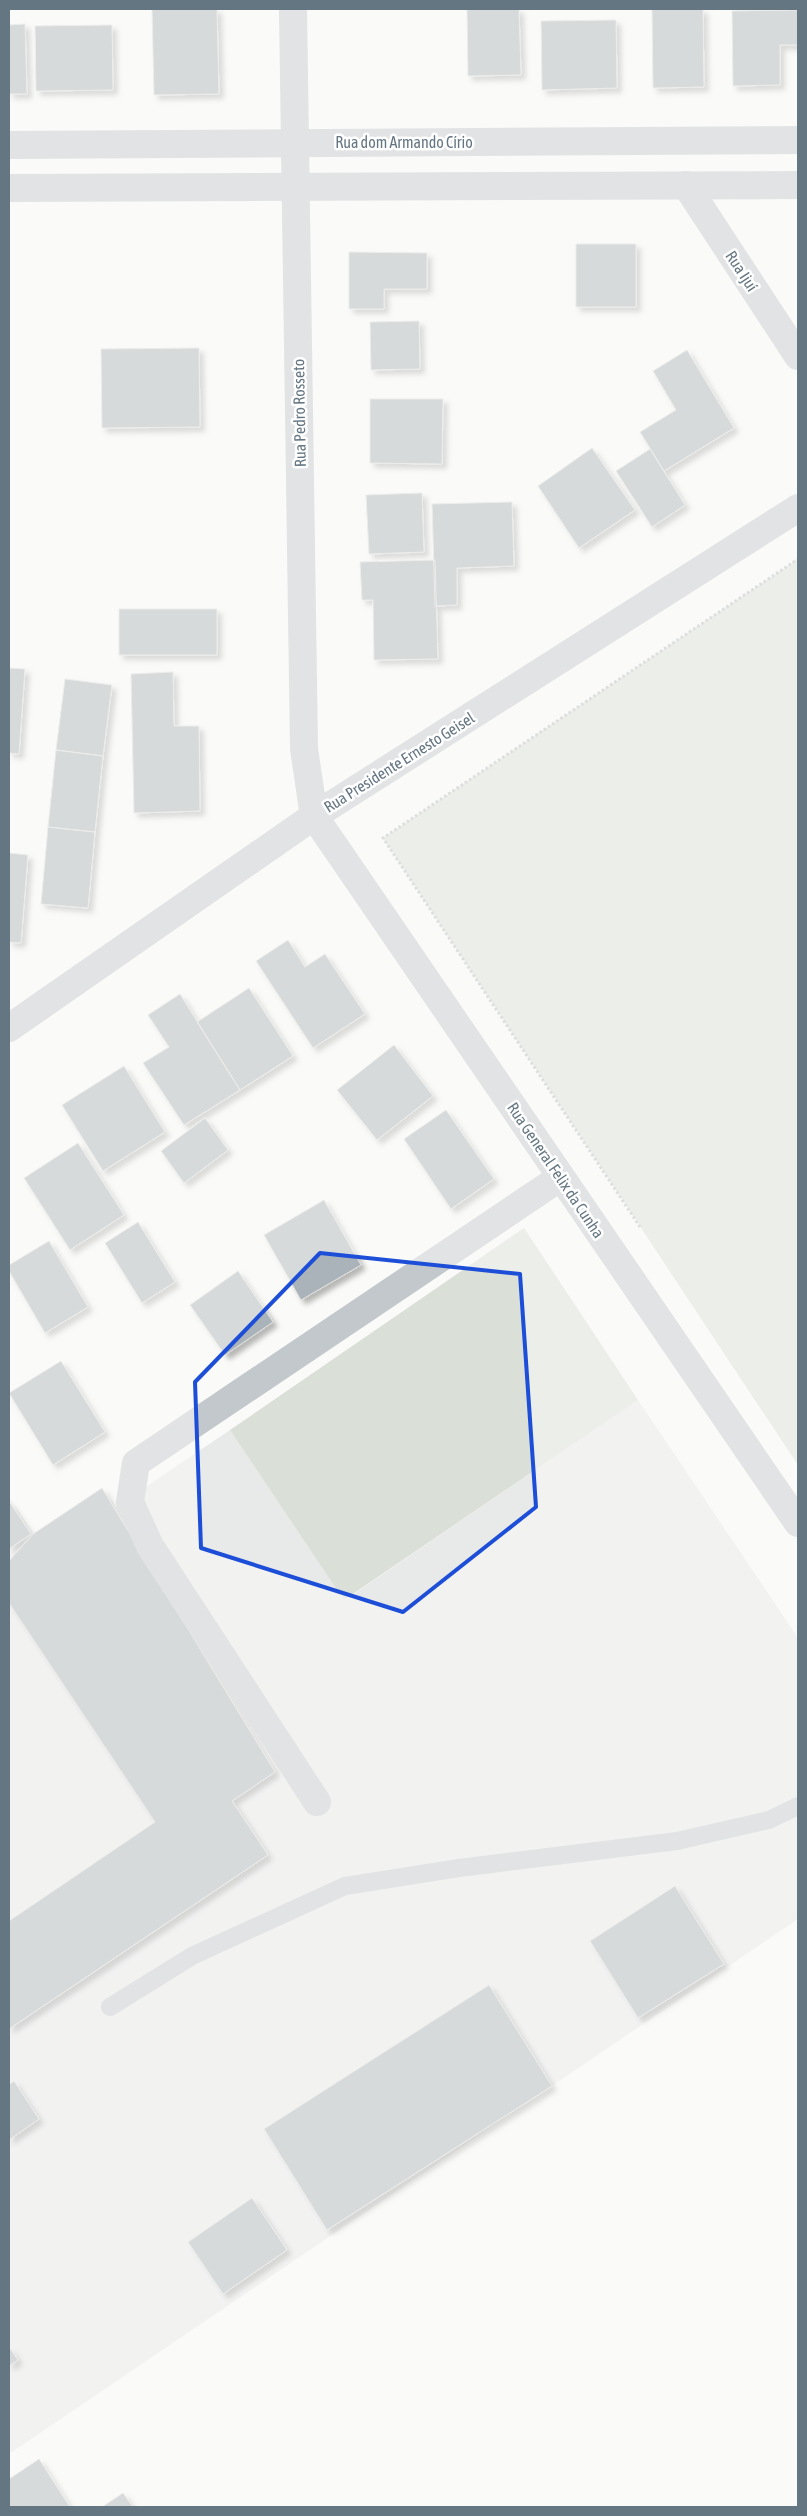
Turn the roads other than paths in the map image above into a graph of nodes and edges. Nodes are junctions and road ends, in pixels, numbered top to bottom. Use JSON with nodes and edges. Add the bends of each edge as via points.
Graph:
{"nodes":[{"id":1,"x":293,"y":9,"type":"edge"},
{"id":2,"x":798,"y":140,"type":"edge"},
{"id":3,"x":295,"y":143,"type":"junction"},
{"id":4,"x":9,"y":145,"type":"edge"},
{"id":5,"x":686,"y":185,"type":"junction"},
{"id":6,"x":798,"y":185,"type":"edge"},
{"id":7,"x":296,"y":187,"type":"junction"},
{"id":8,"x":9,"y":188,"type":"edge"},
{"id":9,"x":798,"y":356,"type":"edge"},
{"id":10,"x":798,"y":508,"type":"edge"},
{"id":11,"x":314,"y":816,"type":"junction"},
{"id":12,"x":9,"y":1028,"type":"edge"},
{"id":13,"x":561,"y":1177,"type":"junction"},
{"id":14,"x":798,"y":1523,"type":"edge"},
{"id":15,"x":317,"y":1802,"type":"dead end"},
{"id":16,"x":798,"y":1806,"type":"edge"},
{"id":17,"x":110,"y":2007,"type":"dead end"}],
"edges":[{"from":1,"to":3,"type":"street","name":"Rua Pedro Rosseto"},
{"from":2,"to":3,"type":"street","name":"Rua dom Armando Círio"},
{"from":3,"to":4,"type":"street","name":"Rua dom Armando Círio"},
{"from":3,"to":7,"type":"street","name":"Rua Pedro Rosseto"},
{"from":5,"to":6,"type":"street"},
{"from":5,"to":7,"type":"street"},
{"from":5,"to":9,"type":"street","name":"Rua Ijuí"},
{"from":7,"to":8,"type":"street"},
{"from":7,"to":11,"type":"street","name":"Rua Pedro Rosseto","via":[[304,749]]},
{"from":10,"to":11,"type":"street","name":"Rua Presidente Ernesto Geisel"},
{"from":11,"to":12,"type":"street","name":"Rua Presidente Ernesto Geisel"},
{"from":11,"to":13,"type":"street","name":"Rua General Felix da Cunha"},
{"from":13,"to":14,"type":"street","name":"Rua General Felix da Cunha"},
{"from":13,"to":15,"type":"street","via":[[136,1463],[130,1502],[150,1546]]},
{"from":16,"to":17,"type":"lane","via":[[769,1820],[677,1840],[345,1886],[192,1956]]}]}
